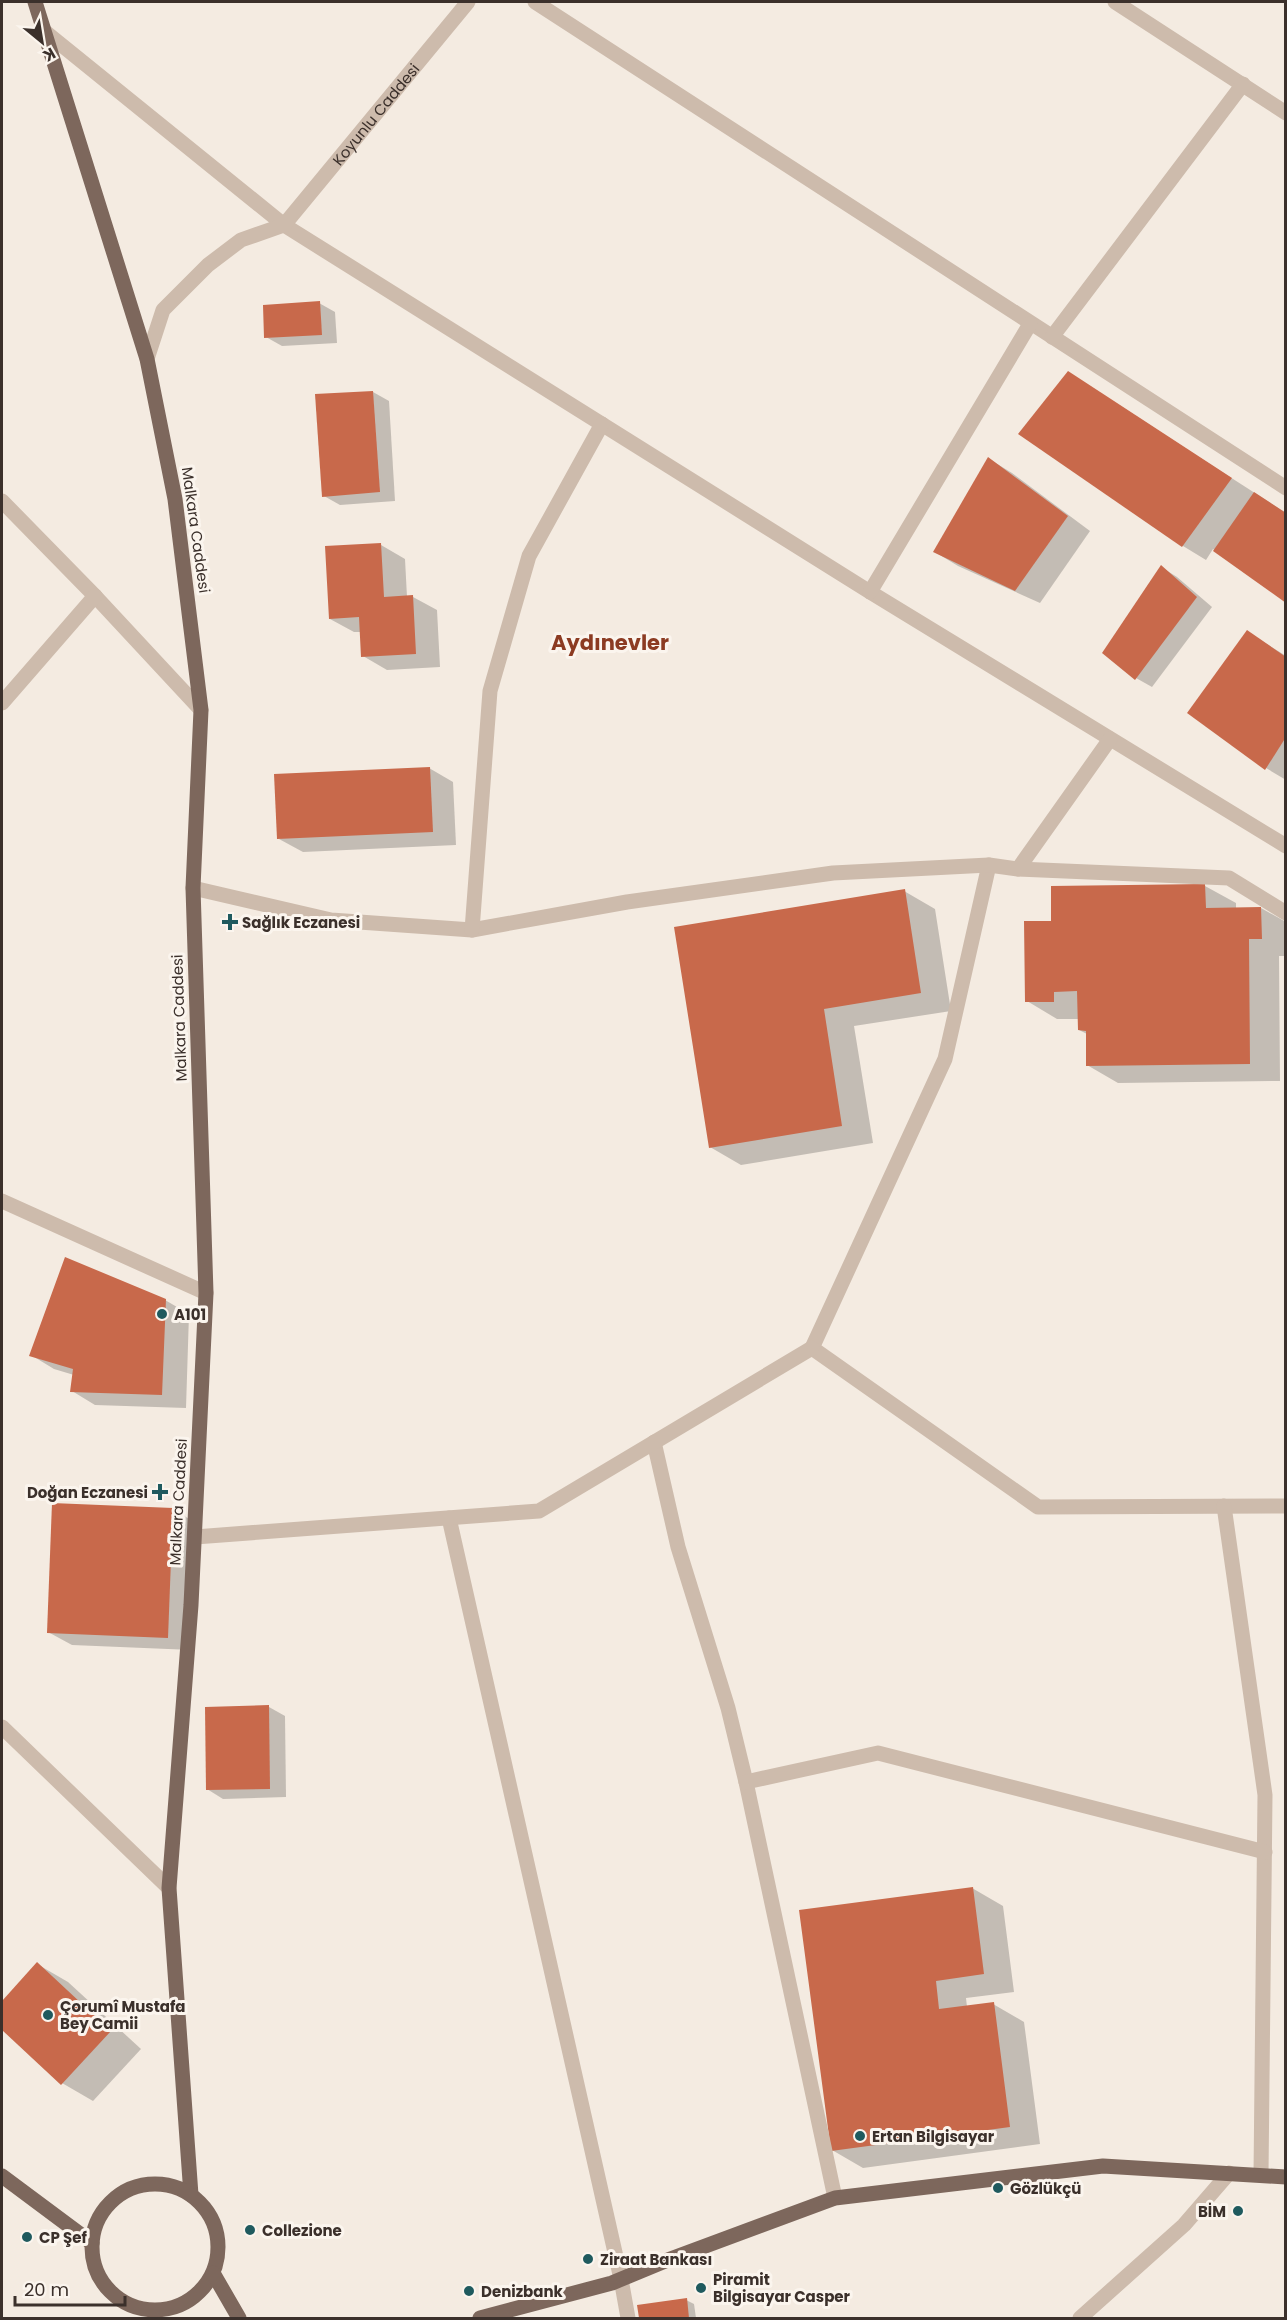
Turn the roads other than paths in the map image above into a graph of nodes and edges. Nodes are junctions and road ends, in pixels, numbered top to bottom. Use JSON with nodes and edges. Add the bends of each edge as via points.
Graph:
{"nodes":[{"id":1,"x":468,"y":2,"type":"edge"},
{"id":2,"x":534,"y":2,"type":"edge"},
{"id":3,"x":1115,"y":2,"type":"edge"},
{"id":4,"x":34,"y":4,"type":"edge"},
{"id":5,"x":44,"y":30,"type":"junction"},
{"id":6,"x":1244,"y":84,"type":"junction"},
{"id":7,"x":1286,"y":113,"type":"edge"},
{"id":8,"x":284,"y":225,"type":"junction"},
{"id":9,"x":1030,"y":324,"type":"junction"},
{"id":10,"x":1053,"y":337,"type":"junction"},
{"id":11,"x":147,"y":359,"type":"junction"},
{"id":12,"x":602,"y":424,"type":"junction"},
{"id":13,"x":1286,"y":488,"type":"edge"},
{"id":14,"x":2,"y":501,"type":"edge"},
{"id":15,"x":870,"y":592,"type":"junction"},
{"id":16,"x":95,"y":596,"type":"junction"},
{"id":17,"x":2,"y":703,"type":"edge"},
{"id":18,"x":201,"y":710,"type":"junction"},
{"id":19,"x":1110,"y":739,"type":"junction"},
{"id":20,"x":1286,"y":846,"type":"edge"},
{"id":21,"x":988,"y":865,"type":"junction"},
{"id":22,"x":1018,"y":869,"type":"junction"},
{"id":23,"x":193,"y":888,"type":"junction"},
{"id":24,"x":1286,"y":913,"type":"edge"},
{"id":25,"x":472,"y":930,"type":"junction"},
{"id":26,"x":2,"y":1201,"type":"edge"},
{"id":27,"x":206,"y":1293,"type":"junction"},
{"id":28,"x":812,"y":1348,"type":"junction"},
{"id":29,"x":654,"y":1442,"type":"junction"},
{"id":30,"x":1224,"y":1506,"type":"junction"},
{"id":31,"x":1286,"y":1506,"type":"edge"},
{"id":32,"x":449,"y":1518,"type":"junction"},
{"id":33,"x":195,"y":1537,"type":"junction"},
{"id":34,"x":2,"y":1727,"type":"edge"},
{"id":35,"x":746,"y":1782,"type":"junction"},
{"id":36,"x":1265,"y":1852,"type":"junction"},
{"id":37,"x":169,"y":1888,"type":"junction"},
{"id":38,"x":1229,"y":2173,"type":"junction"},
{"id":39,"x":1261,"y":2175,"type":"junction"},
{"id":40,"x":2,"y":2176,"type":"edge"},
{"id":41,"x":1286,"y":2177,"type":"edge"},
{"id":42,"x":191,"y":2195,"type":"junction"},
{"id":43,"x":835,"y":2198,"type":"junction"},
{"id":44,"x":92,"y":2243,"type":"junction"},
{"id":45,"x":213,"y":2273,"type":"junction"},
{"id":46,"x":621,"y":2279,"type":"junction"},
{"id":47,"x":143,"y":2314,"type":"edge"},
{"id":48,"x":239,"y":2319,"type":"edge"},
{"id":49,"x":480,"y":2319,"type":"edge"},
{"id":50,"x":628,"y":2319,"type":"edge"},
{"id":51,"x":1080,"y":2319,"type":"edge"}],
"edges":[{"from":1,"to":8,"type":"street","name":"Koyunlu Caddesi"},
{"from":2,"to":9,"type":"street"},
{"from":3,"to":6,"type":"street"},
{"from":4,"to":5,"type":"main road","name":"Malkara Caddesi"},
{"from":5,"to":8,"type":"street"},
{"from":5,"to":11,"type":"main road","name":"Malkara Caddesi"},
{"from":6,"to":7,"type":"street"},
{"from":6,"to":10,"type":"street"},
{"from":8,"to":11,"type":"street","via":[[241,240],[163,310]]},
{"from":8,"to":12,"type":"street"},
{"from":9,"to":10,"type":"street"},
{"from":9,"to":15,"type":"street"},
{"from":10,"to":13,"type":"street"},
{"from":11,"to":18,"type":"main road","name":"Malkara Caddesi","via":[[175,499]]},
{"from":12,"to":15,"type":"street"},
{"from":12,"to":25,"type":"street","via":[[529,556],[490,691]]},
{"from":14,"to":16,"type":"street"},
{"from":15,"to":19,"type":"street"},
{"from":16,"to":17,"type":"street"},
{"from":16,"to":18,"type":"street"},
{"from":18,"to":23,"type":"main road","name":"Malkara Caddesi"},
{"from":19,"to":20,"type":"street"},
{"from":19,"to":22,"type":"street"},
{"from":21,"to":22,"type":"street"},
{"from":21,"to":25,"type":"street","via":[[833,873],[627,902]]},
{"from":21,"to":28,"type":"street","via":[[945,1059]]},
{"from":22,"to":24,"type":"street","via":[[1229,878]]},
{"from":23,"to":25,"type":"street","via":[[331,920]]},
{"from":23,"to":27,"type":"main road","name":"Malkara Caddesi"},
{"from":26,"to":27,"type":"street"},
{"from":27,"to":33,"type":"main road","name":"Malkara Caddesi"},
{"from":28,"to":29,"type":"street"},
{"from":28,"to":30,"type":"street","via":[[1038,1507]]},
{"from":29,"to":32,"type":"street","via":[[539,1511]]},
{"from":29,"to":35,"type":"street","via":[[678,1547],[728,1708]]},
{"from":30,"to":31,"type":"street"},
{"from":30,"to":36,"type":"street","via":[[1265,1795]]},
{"from":32,"to":33,"type":"street"},
{"from":32,"to":46,"type":"street"},
{"from":33,"to":37,"type":"main road","name":"Malkara Caddesi"},
{"from":34,"to":37,"type":"street"},
{"from":35,"to":36,"type":"street","via":[[878,1753]]},
{"from":35,"to":43,"type":"street"},
{"from":36,"to":39,"type":"street"},
{"from":37,"to":42,"type":"main road","name":"Malkara Caddesi"},
{"from":38,"to":39,"type":"main road"},
{"from":38,"to":43,"type":"main road","via":[[1103,2166]]},
{"from":38,"to":51,"type":"street","via":[[1184,2225]]},
{"from":39,"to":41,"type":"main road"},
{"from":40,"to":44,"type":"main road"},
{"from":42,"to":44,"type":"main road","via":[[155,2184],[119,2195],[105,2208]]},
{"from":42,"to":45,"type":"main road","via":[[204,2207],[218,2239]]},
{"from":43,"to":46,"type":"main road"},
{"from":44,"to":47,"type":"main road","via":[[99,2277],[109,2291]]},
{"from":45,"to":47,"type":"main road","via":[[190,2300],[174,2308]]},
{"from":45,"to":48,"type":"main road"},
{"from":46,"to":49,"type":"main road"},
{"from":46,"to":50,"type":"street"}]}
